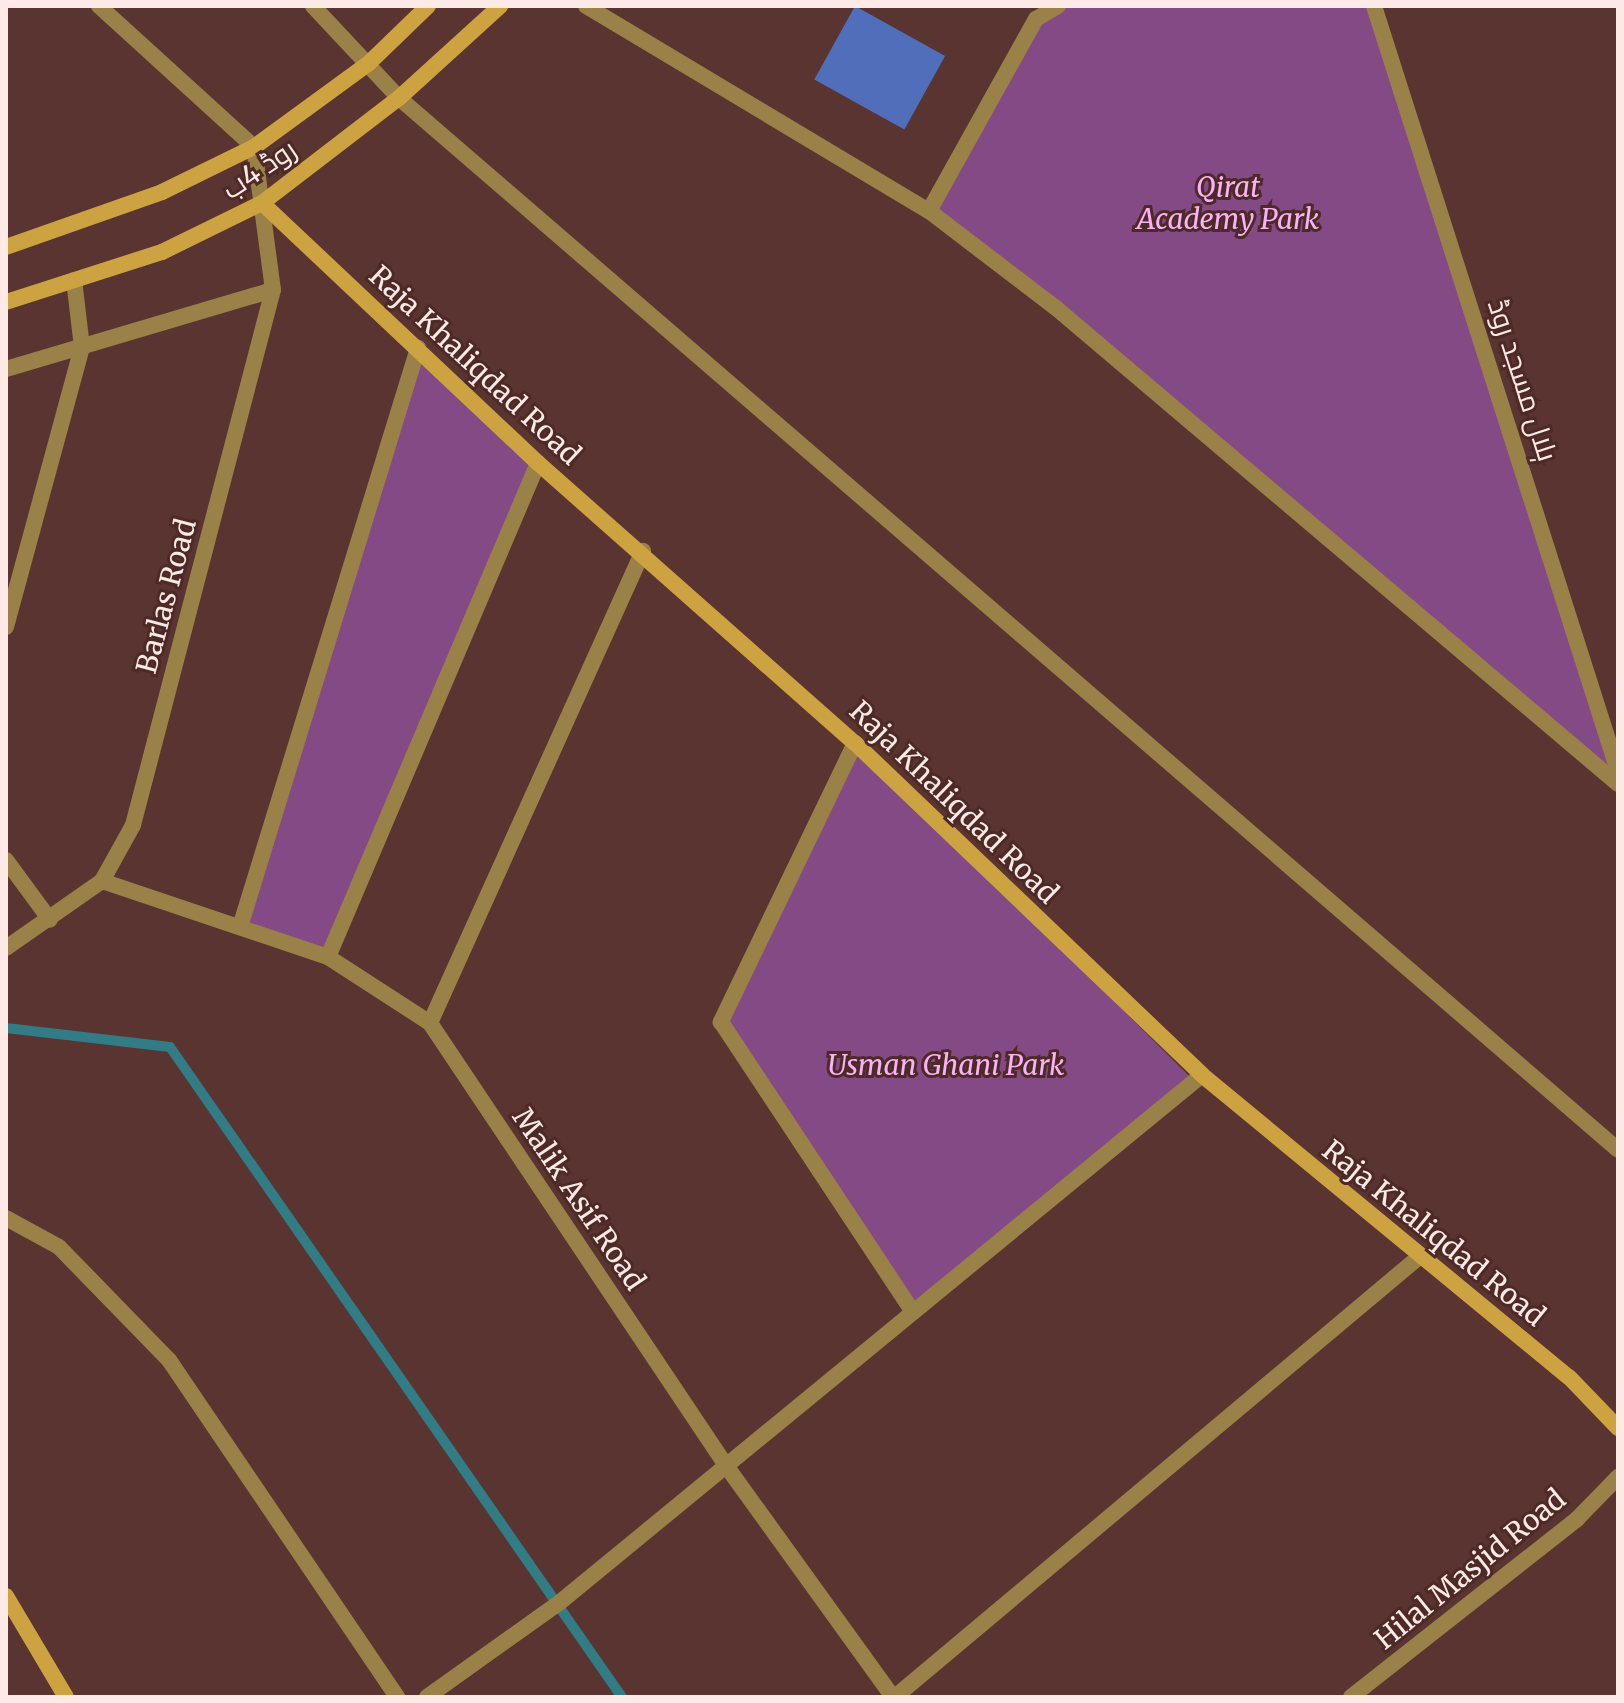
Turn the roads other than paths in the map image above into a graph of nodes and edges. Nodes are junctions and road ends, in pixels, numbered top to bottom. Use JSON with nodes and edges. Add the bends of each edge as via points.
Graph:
{"nodes":[{"id":1,"x":99,"y":6,"type":"edge"},
{"id":2,"x":313,"y":6,"type":"edge"},
{"id":3,"x":428,"y":6,"type":"edge"},
{"id":4,"x":500,"y":6,"type":"edge"},
{"id":5,"x":586,"y":6,"type":"edge"},
{"id":6,"x":1058,"y":6,"type":"edge"},
{"id":7,"x":1374,"y":6,"type":"edge"},
{"id":8,"x":369,"y":63,"type":"junction"},
{"id":9,"x":399,"y":98,"type":"junction"},
{"id":10,"x":254,"y":147,"type":"junction"},
{"id":11,"x":262,"y":203,"type":"junction"},
{"id":12,"x":929,"y":211,"type":"junction"},
{"id":13,"x":6,"y":247,"type":"edge"},
{"id":14,"x":74,"y":280,"type":"junction"},
{"id":15,"x":273,"y":290,"type":"junction"},
{"id":16,"x":6,"y":302,"type":"edge"},
{"id":17,"x":82,"y":347,"type":"junction"},
{"id":18,"x":418,"y":348,"type":"junction"},
{"id":19,"x":6,"y":369,"type":"edge"},
{"id":20,"x":538,"y":463,"type":"junction"},
{"id":21,"x":643,"y":551,"type":"junction"},
{"id":22,"x":9,"y":602,"type":"edge"},
{"id":23,"x":6,"y":627,"type":"edge"},
{"id":24,"x":855,"y":743,"type":"junction"},
{"id":25,"x":1618,"y":771,"type":"edge"},
{"id":26,"x":1618,"y":784,"type":"edge"},
{"id":27,"x":6,"y":860,"type":"edge"},
{"id":28,"x":102,"y":881,"type":"junction"},
{"id":29,"x":50,"y":920,"type":"junction"},
{"id":30,"x":240,"y":927,"type":"junction"},
{"id":31,"x":6,"y":948,"type":"edge"},
{"id":32,"x":328,"y":957,"type":"junction"},
{"id":33,"x":430,"y":1023,"type":"junction"},
{"id":34,"x":1202,"y":1075,"type":"junction"},
{"id":35,"x":1618,"y":1150,"type":"edge"},
{"id":36,"x":6,"y":1218,"type":"edge"},
{"id":37,"x":1419,"y":1257,"type":"junction"},
{"id":38,"x":911,"y":1309,"type":"junction"},
{"id":39,"x":1618,"y":1428,"type":"edge"},
{"id":40,"x":727,"y":1467,"type":"junction"},
{"id":41,"x":1618,"y":1477,"type":"edge"},
{"id":42,"x":6,"y":1596,"type":"edge"},
{"id":43,"x":66,"y":1697,"type":"edge"},
{"id":44,"x":397,"y":1697,"type":"edge"},
{"id":45,"x":427,"y":1697,"type":"edge"},
{"id":46,"x":894,"y":1697,"type":"edge"},
{"id":47,"x":1351,"y":1697,"type":"edge"}],
"edges":[{"from":1,"to":10,"type":"street"},
{"from":2,"to":8,"type":"street"},
{"from":3,"to":8,"type":"street","name":"روڈ 4ب"},
{"from":4,"to":9,"type":"street","name":"روڈ 4ب"},
{"from":5,"to":12,"type":"street"},
{"from":6,"to":12,"type":"street","via":[[1036,19]]},
{"from":7,"to":25,"type":"street","name":"ہلال مسجد روڈ"},
{"from":8,"to":9,"type":"street"},
{"from":8,"to":10,"type":"street","name":"روڈ 4ب"},
{"from":9,"to":11,"type":"street","name":"روڈ 4ب"},
{"from":9,"to":35,"type":"street"},
{"from":10,"to":11,"type":"street","name":"Barlas Road"},
{"from":10,"to":13,"type":"street","name":"روڈ 4ب","via":[[162,192]]},
{"from":11,"to":14,"type":"street","name":"روڈ 4ب","via":[[162,252]]},
{"from":11,"to":15,"type":"street","name":"Barlas Road"},
{"from":11,"to":18,"type":"street","name":"Raja Khaliqdad Road"},
{"from":12,"to":26,"type":"street","via":[[1056,308]]},
{"from":14,"to":16,"type":"street","name":"روڈ 4ب"},
{"from":14,"to":17,"type":"street"},
{"from":15,"to":17,"type":"street"},
{"from":15,"to":28,"type":"street","name":"Barlas Road","via":[[133,825]]},
{"from":17,"to":19,"type":"street"},
{"from":17,"to":22,"type":"street"},
{"from":18,"to":20,"type":"street","name":"Raja Khaliqdad Road"},
{"from":18,"to":30,"type":"street"},
{"from":20,"to":21,"type":"street","name":"Raja Khaliqdad Road"},
{"from":20,"to":32,"type":"street"},
{"from":21,"to":24,"type":"street","name":"Raja Khaliqdad Road"},
{"from":21,"to":33,"type":"street"},
{"from":22,"to":23,"type":"street"},
{"from":24,"to":34,"type":"street","name":"Raja Khaliqdad Road"},
{"from":24,"to":38,"type":"street","via":[[721,1022]]},
{"from":27,"to":29,"type":"street"},
{"from":28,"to":29,"type":"street","name":"Barlas Road"},
{"from":28,"to":30,"type":"street","name":"Malik Asif Road"},
{"from":29,"to":31,"type":"street","name":"Barlas Road"},
{"from":30,"to":32,"type":"street","name":"Malik Asif Road"},
{"from":32,"to":33,"type":"street","name":"Malik Asif Road"},
{"from":33,"to":40,"type":"street","name":"Malik Asif Road"},
{"from":34,"to":37,"type":"street","name":"Raja Khaliqdad Road"},
{"from":34,"to":38,"type":"street"},
{"from":36,"to":44,"type":"street","via":[[59,1247],[169,1360]]},
{"from":37,"to":39,"type":"street","name":"Raja Khaliqdad Road","via":[[1569,1377]]},
{"from":37,"to":46,"type":"street"},
{"from":38,"to":40,"type":"street"},
{"from":40,"to":45,"type":"street"},
{"from":40,"to":46,"type":"street","name":"Malik Asif Road"},
{"from":41,"to":47,"type":"street","name":"Hilal Masjid Road","via":[[1577,1519]]},
{"from":42,"to":43,"type":"street"}]}
